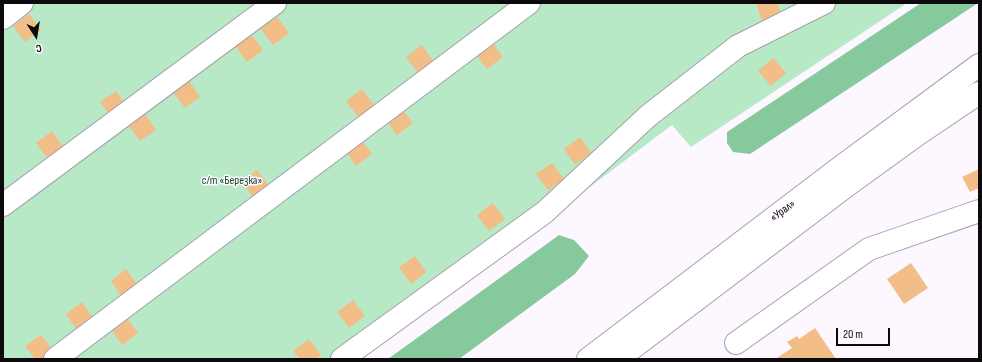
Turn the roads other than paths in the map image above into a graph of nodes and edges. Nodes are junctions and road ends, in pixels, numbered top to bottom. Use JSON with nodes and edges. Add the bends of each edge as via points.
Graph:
{"nodes":[{"id":1,"x":22,"y":3,"type":"edge"},
{"id":2,"x":275,"y":3,"type":"edge"},
{"id":3,"x":529,"y":3,"type":"edge"},
{"id":4,"x":824,"y":3,"type":"edge"},
{"id":5,"x":3,"y":18,"type":"edge"},
{"id":6,"x":979,"y":65,"type":"edge"},
{"id":7,"x":979,"y":93,"type":"edge"},
{"id":8,"x":3,"y":205,"type":"edge"},
{"id":9,"x":979,"y":211,"type":"edge"},
{"id":10,"x":736,"y":343,"type":"dead end"},
{"id":11,"x":55,"y":359,"type":"edge"},
{"id":12,"x":342,"y":359,"type":"edge"},
{"id":13,"x":588,"y":359,"type":"edge"},
{"id":14,"x":618,"y":359,"type":"edge"}],
"edges":[{"from":1,"to":5,"type":"main road"},
{"from":2,"to":8,"type":"main road"},
{"from":3,"to":11,"type":"main road"},
{"from":4,"to":12,"type":"main road","via":[[738,46],[648,116],[545,212]]},
{"from":6,"to":13,"type":"main road","name":"«Урал»"},
{"from":7,"to":14,"type":"main road","name":"«Урал»","via":[[845,187]]},
{"from":9,"to":10,"type":"main road","via":[[869,249]]}]}
